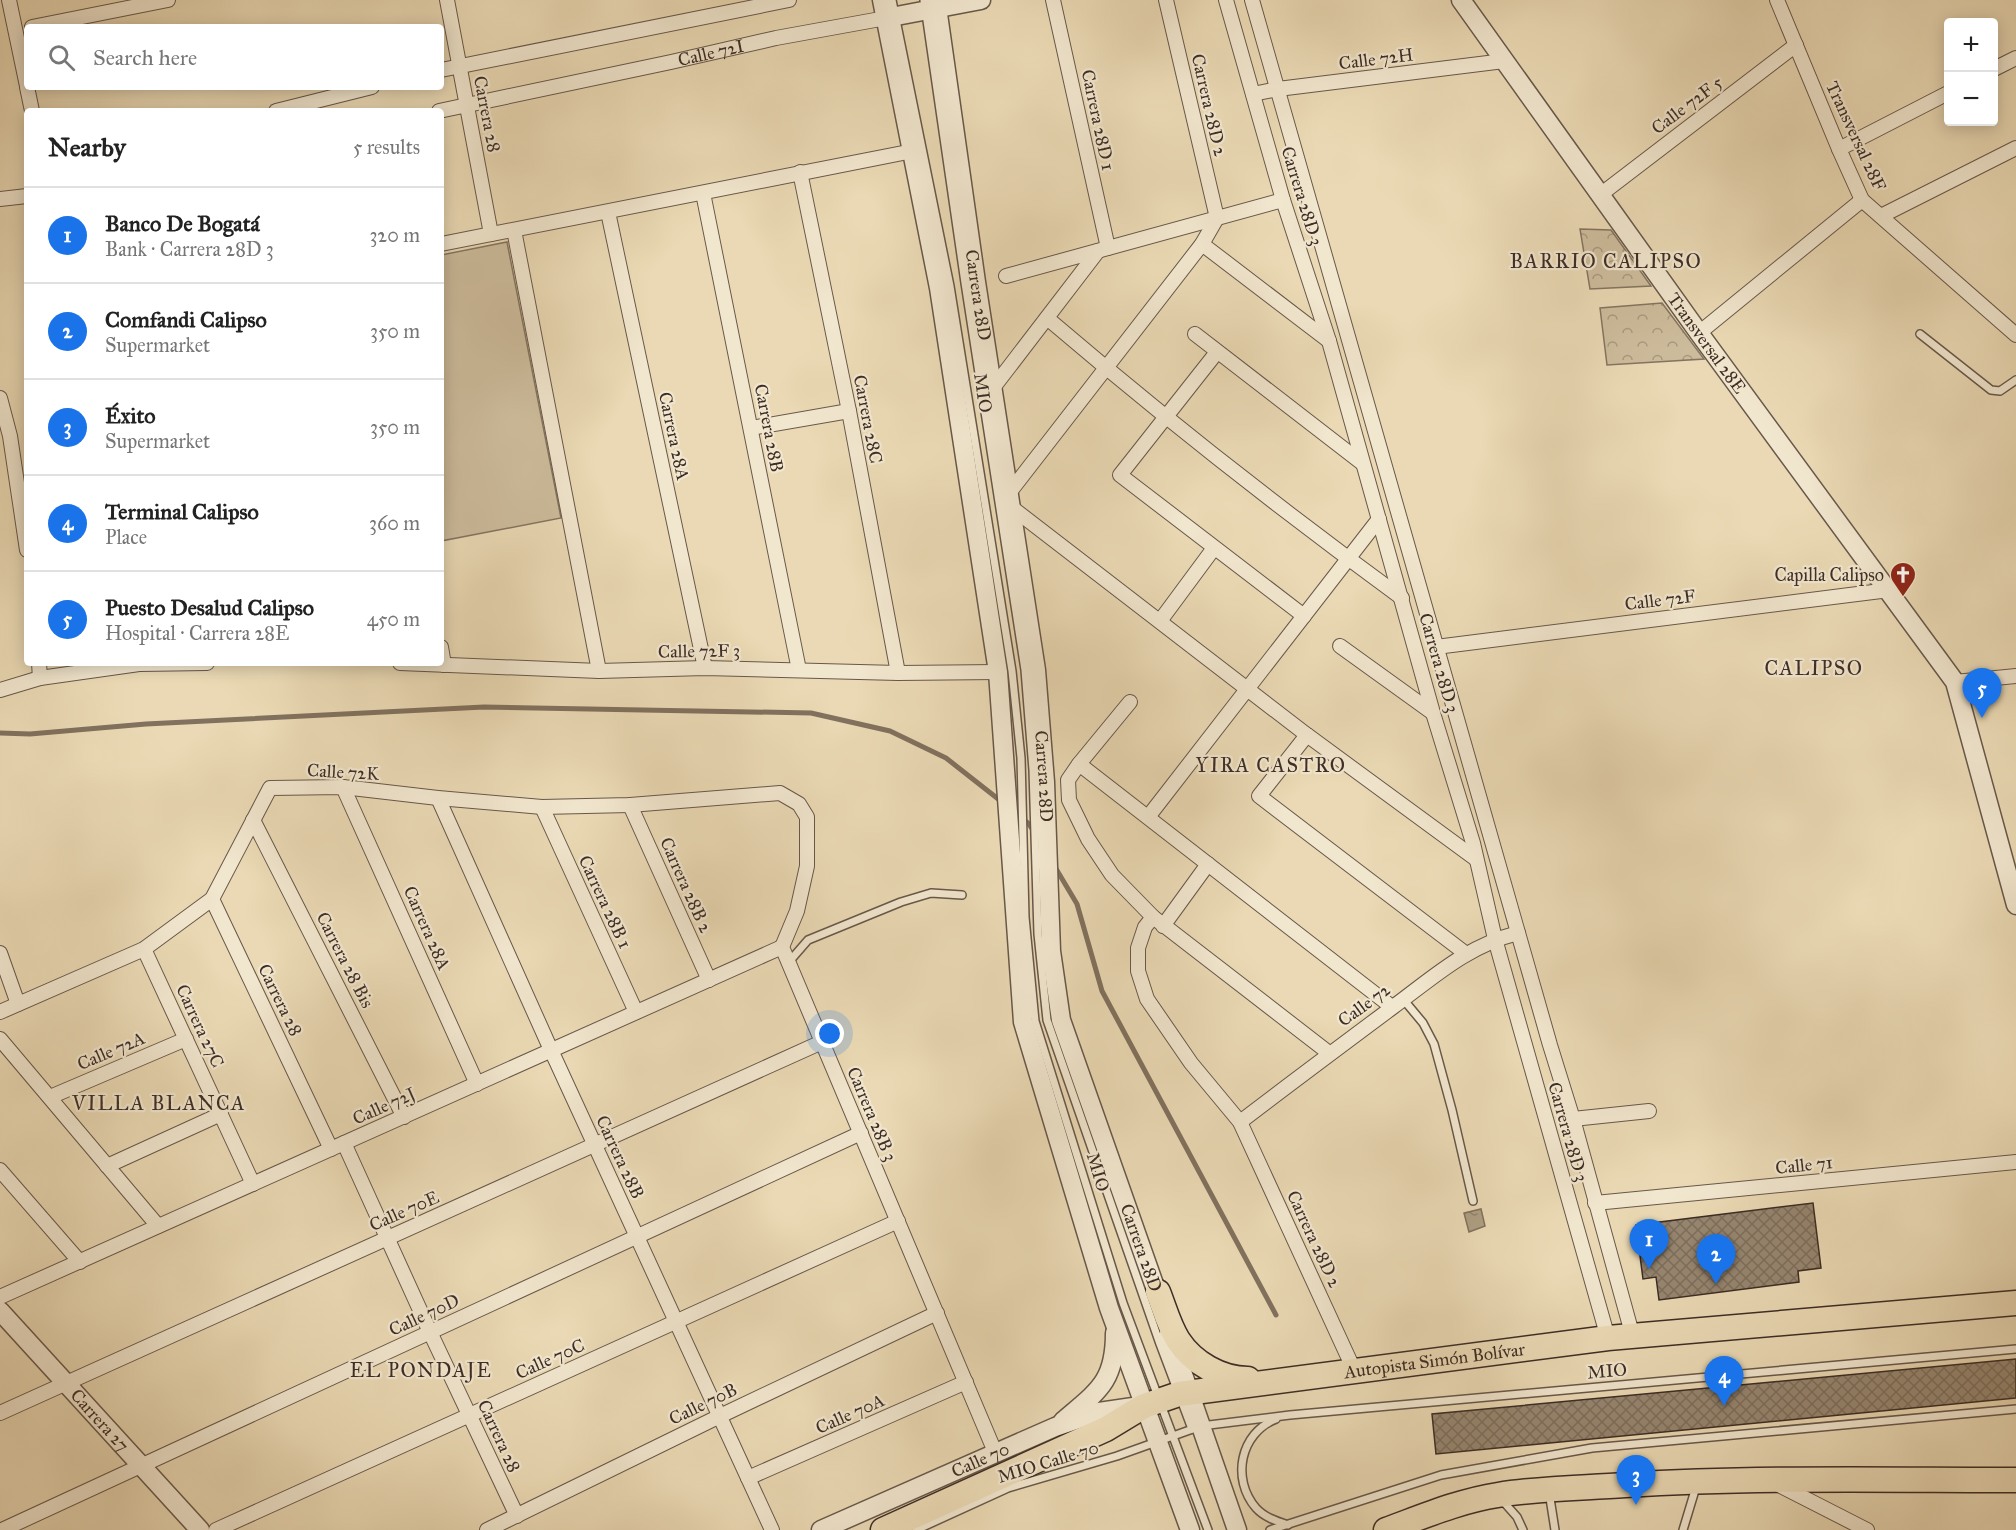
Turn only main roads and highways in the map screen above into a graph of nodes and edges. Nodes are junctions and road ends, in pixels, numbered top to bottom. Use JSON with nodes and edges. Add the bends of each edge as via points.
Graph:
{"nodes":[{"id":1,"x":1158,"y":1292,"type":"road end"},
{"id":2,"x":2016,"y":1303,"type":"edge"},
{"id":3,"x":1290,"y":1379,"type":"junction"},
{"id":4,"x":2016,"y":1480,"type":"edge"},
{"id":5,"x":883,"y":1530,"type":"edge"},
{"id":6,"x":1386,"y":1530,"type":"edge"}],
"edges":[{"from":1,"to":3,"type":"highway","via":[[1177,1339],[1208,1368],[1234,1379]]},
{"from":2,"to":3,"type":"highway","name":"Autopista Simón Bolívar","via":[[1608,1338]]},
{"from":3,"to":5,"type":"highway","name":"Autopista Simón Bolívar","via":[[1168,1398]]},
{"from":4,"to":6,"type":"highway","via":[[1768,1479],[1548,1490],[1498,1495],[1443,1509]]}]}
